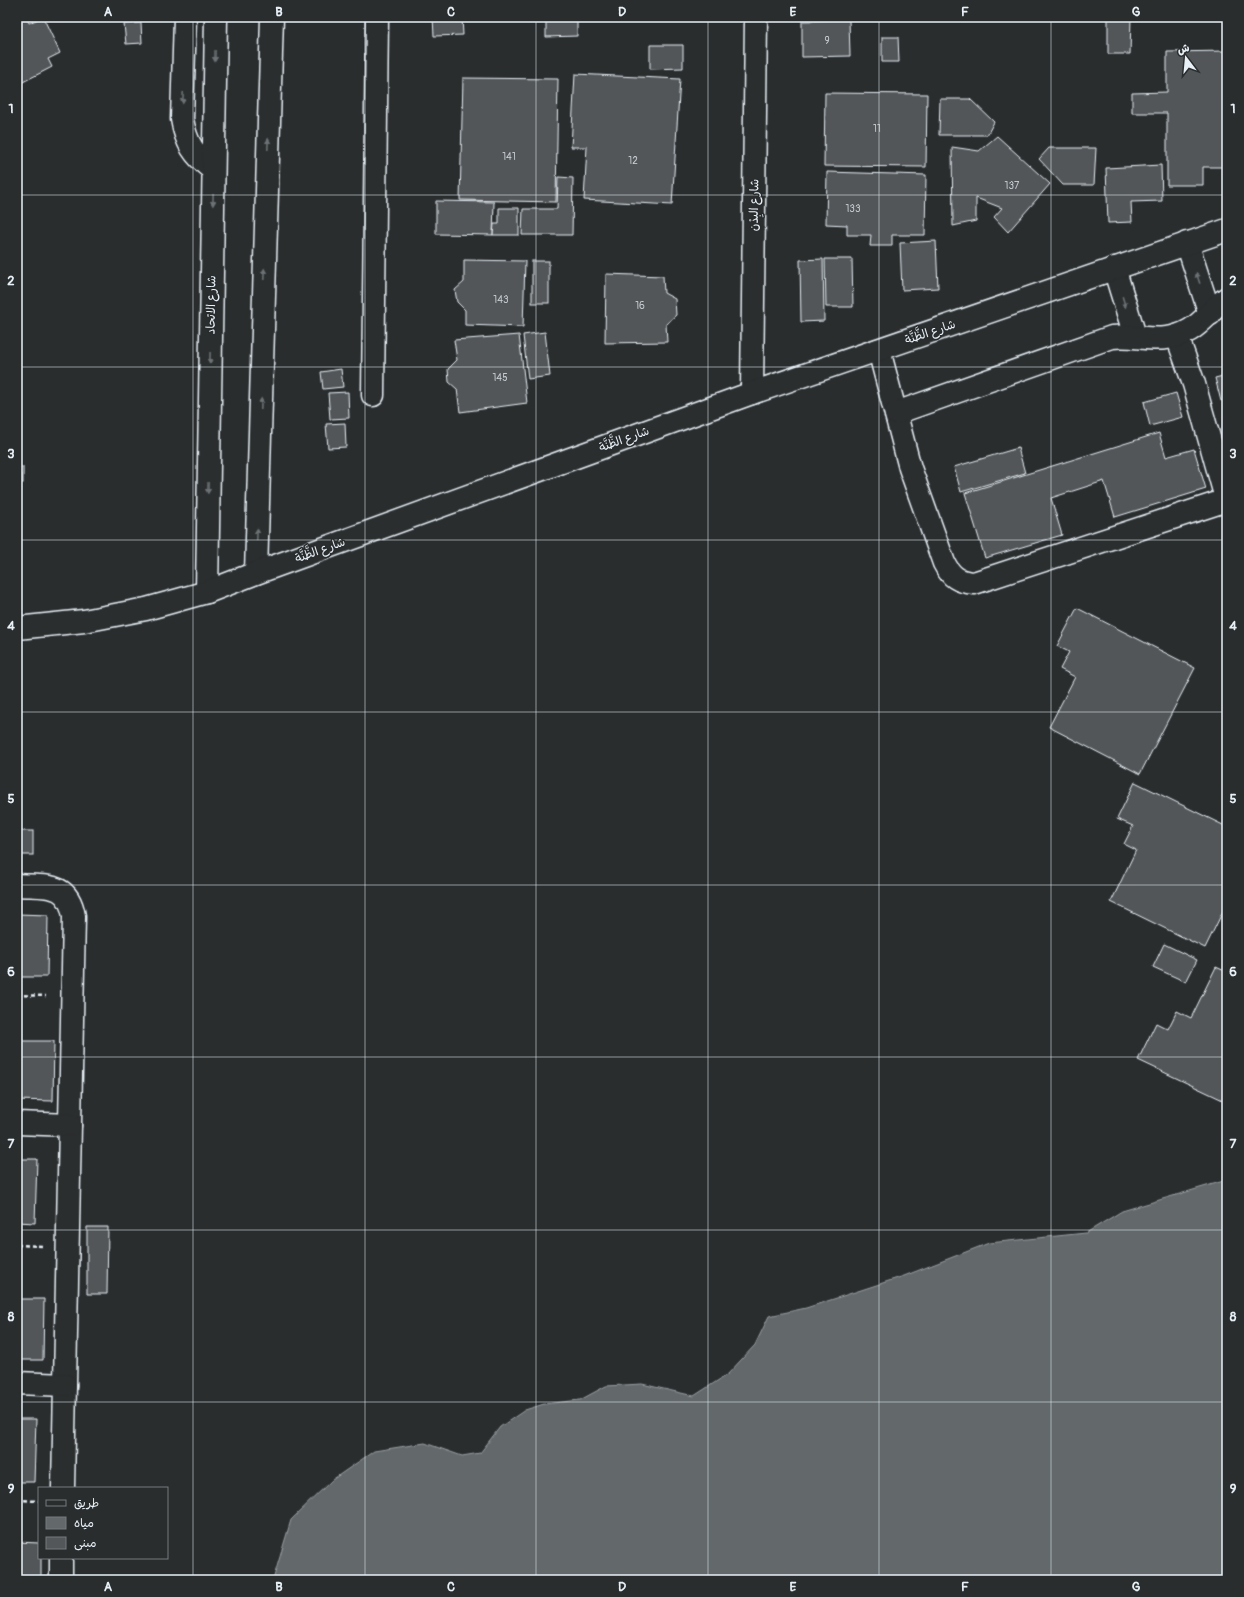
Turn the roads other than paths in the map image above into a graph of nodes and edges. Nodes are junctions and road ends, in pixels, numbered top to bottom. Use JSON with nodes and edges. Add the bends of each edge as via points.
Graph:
{"nodes":[{"id":1,"x":185,"y":17,"type":"edge"},
{"id":2,"x":216,"y":17,"type":"edge"},
{"id":3,"x":272,"y":17,"type":"edge"},
{"id":4,"x":377,"y":17,"type":"edge"},
{"id":5,"x":756,"y":17,"type":"edge"},
{"id":6,"x":213,"y":170,"type":"junction"},
{"id":7,"x":1227,"y":230,"type":"edge"},
{"id":8,"x":1187,"y":243,"type":"junction"},
{"id":9,"x":1114,"y":268,"type":"junction"},
{"id":10,"x":1227,"y":298,"type":"edge"},
{"id":11,"x":1210,"y":314,"type":"junction"},
{"id":12,"x":1135,"y":336,"type":"junction"},
{"id":13,"x":1176,"y":336,"type":"junction"},
{"id":14,"x":879,"y":350,"type":"junction"},
{"id":15,"x":752,"y":393,"type":"junction"},
{"id":16,"x":373,"y":395,"type":"dead end"},
{"id":17,"x":896,"y":413,"type":"junction"},
{"id":18,"x":1227,"y":501,"type":"edge"},
{"id":19,"x":256,"y":573,"type":"junction"},
{"id":20,"x":207,"y":592,"type":"junction"},
{"id":21,"x":17,"y":628,"type":"edge"},
{"id":22,"x":17,"y":885,"type":"edge"},
{"id":23,"x":17,"y":1123,"type":"edge"},
{"id":24,"x":70,"y":1124,"type":"junction"},
{"id":25,"x":17,"y":1383,"type":"edge"},
{"id":26,"x":65,"y":1385,"type":"junction"},
{"id":27,"x":63,"y":1487,"type":"edge"},
{"id":28,"x":61,"y":1559,"type":"edge"},
{"id":29,"x":61,"y":1580,"type":"edge"}],
"edges":[{"from":1,"to":6,"type":"street","one_way":true,"via":[[182,119],[184,131],[194,153]]},
{"from":2,"to":6,"type":"street","name":"شارع الاتحاد","one_way":true},
{"from":19,"to":3,"type":"street","one_way":true},
{"from":4,"to":16,"type":"street"},
{"from":5,"to":15,"type":"street","name":"شارع البِدْن"},
{"from":6,"to":20,"type":"street","name":"شارع الاتحاد","one_way":true},
{"from":7,"to":8,"type":"street","name":"شارع الظَّنَّة"},
{"from":8,"to":9,"type":"street","name":"شارع الظَّنَّة"},
{"from":11,"to":8,"type":"street","one_way":true},
{"from":9,"to":12,"type":"street","one_way":true},
{"from":9,"to":14,"type":"street","name":"شارع الظَّنَّة"},
{"from":10,"to":11,"type":"street"},
{"from":11,"to":13,"type":"street","via":[[1189,331]]},
{"from":12,"to":13,"type":"street","via":[[1149,339]]},
{"from":12,"to":17,"type":"street","via":[[1112,337]]},
{"from":13,"to":18,"type":"street","via":[[1194,384]]},
{"from":14,"to":15,"type":"street","name":"شارع الظَّنَّة"},
{"from":14,"to":17,"type":"street"},
{"from":15,"to":19,"type":"street","name":"شارع الظَّنَّة"},
{"from":17,"to":18,"type":"street","via":[[910,468],[944,563],[955,579],[964,582],[974,583]]},
{"from":19,"to":20,"type":"street","name":"شارع الظَّنَّة"},
{"from":20,"to":21,"type":"street","name":"شارع الظَّنَّة","via":[[146,609],[84,621]]},
{"from":22,"to":24,"type":"street","via":[[60,890],[68,897],[72,906],[74,916]]},
{"from":23,"to":24,"type":"street"},
{"from":24,"to":26,"type":"street"},
{"from":25,"to":26,"type":"street"},
{"from":26,"to":27,"type":"street"},
{"from":28,"to":29,"type":"street"}]}
